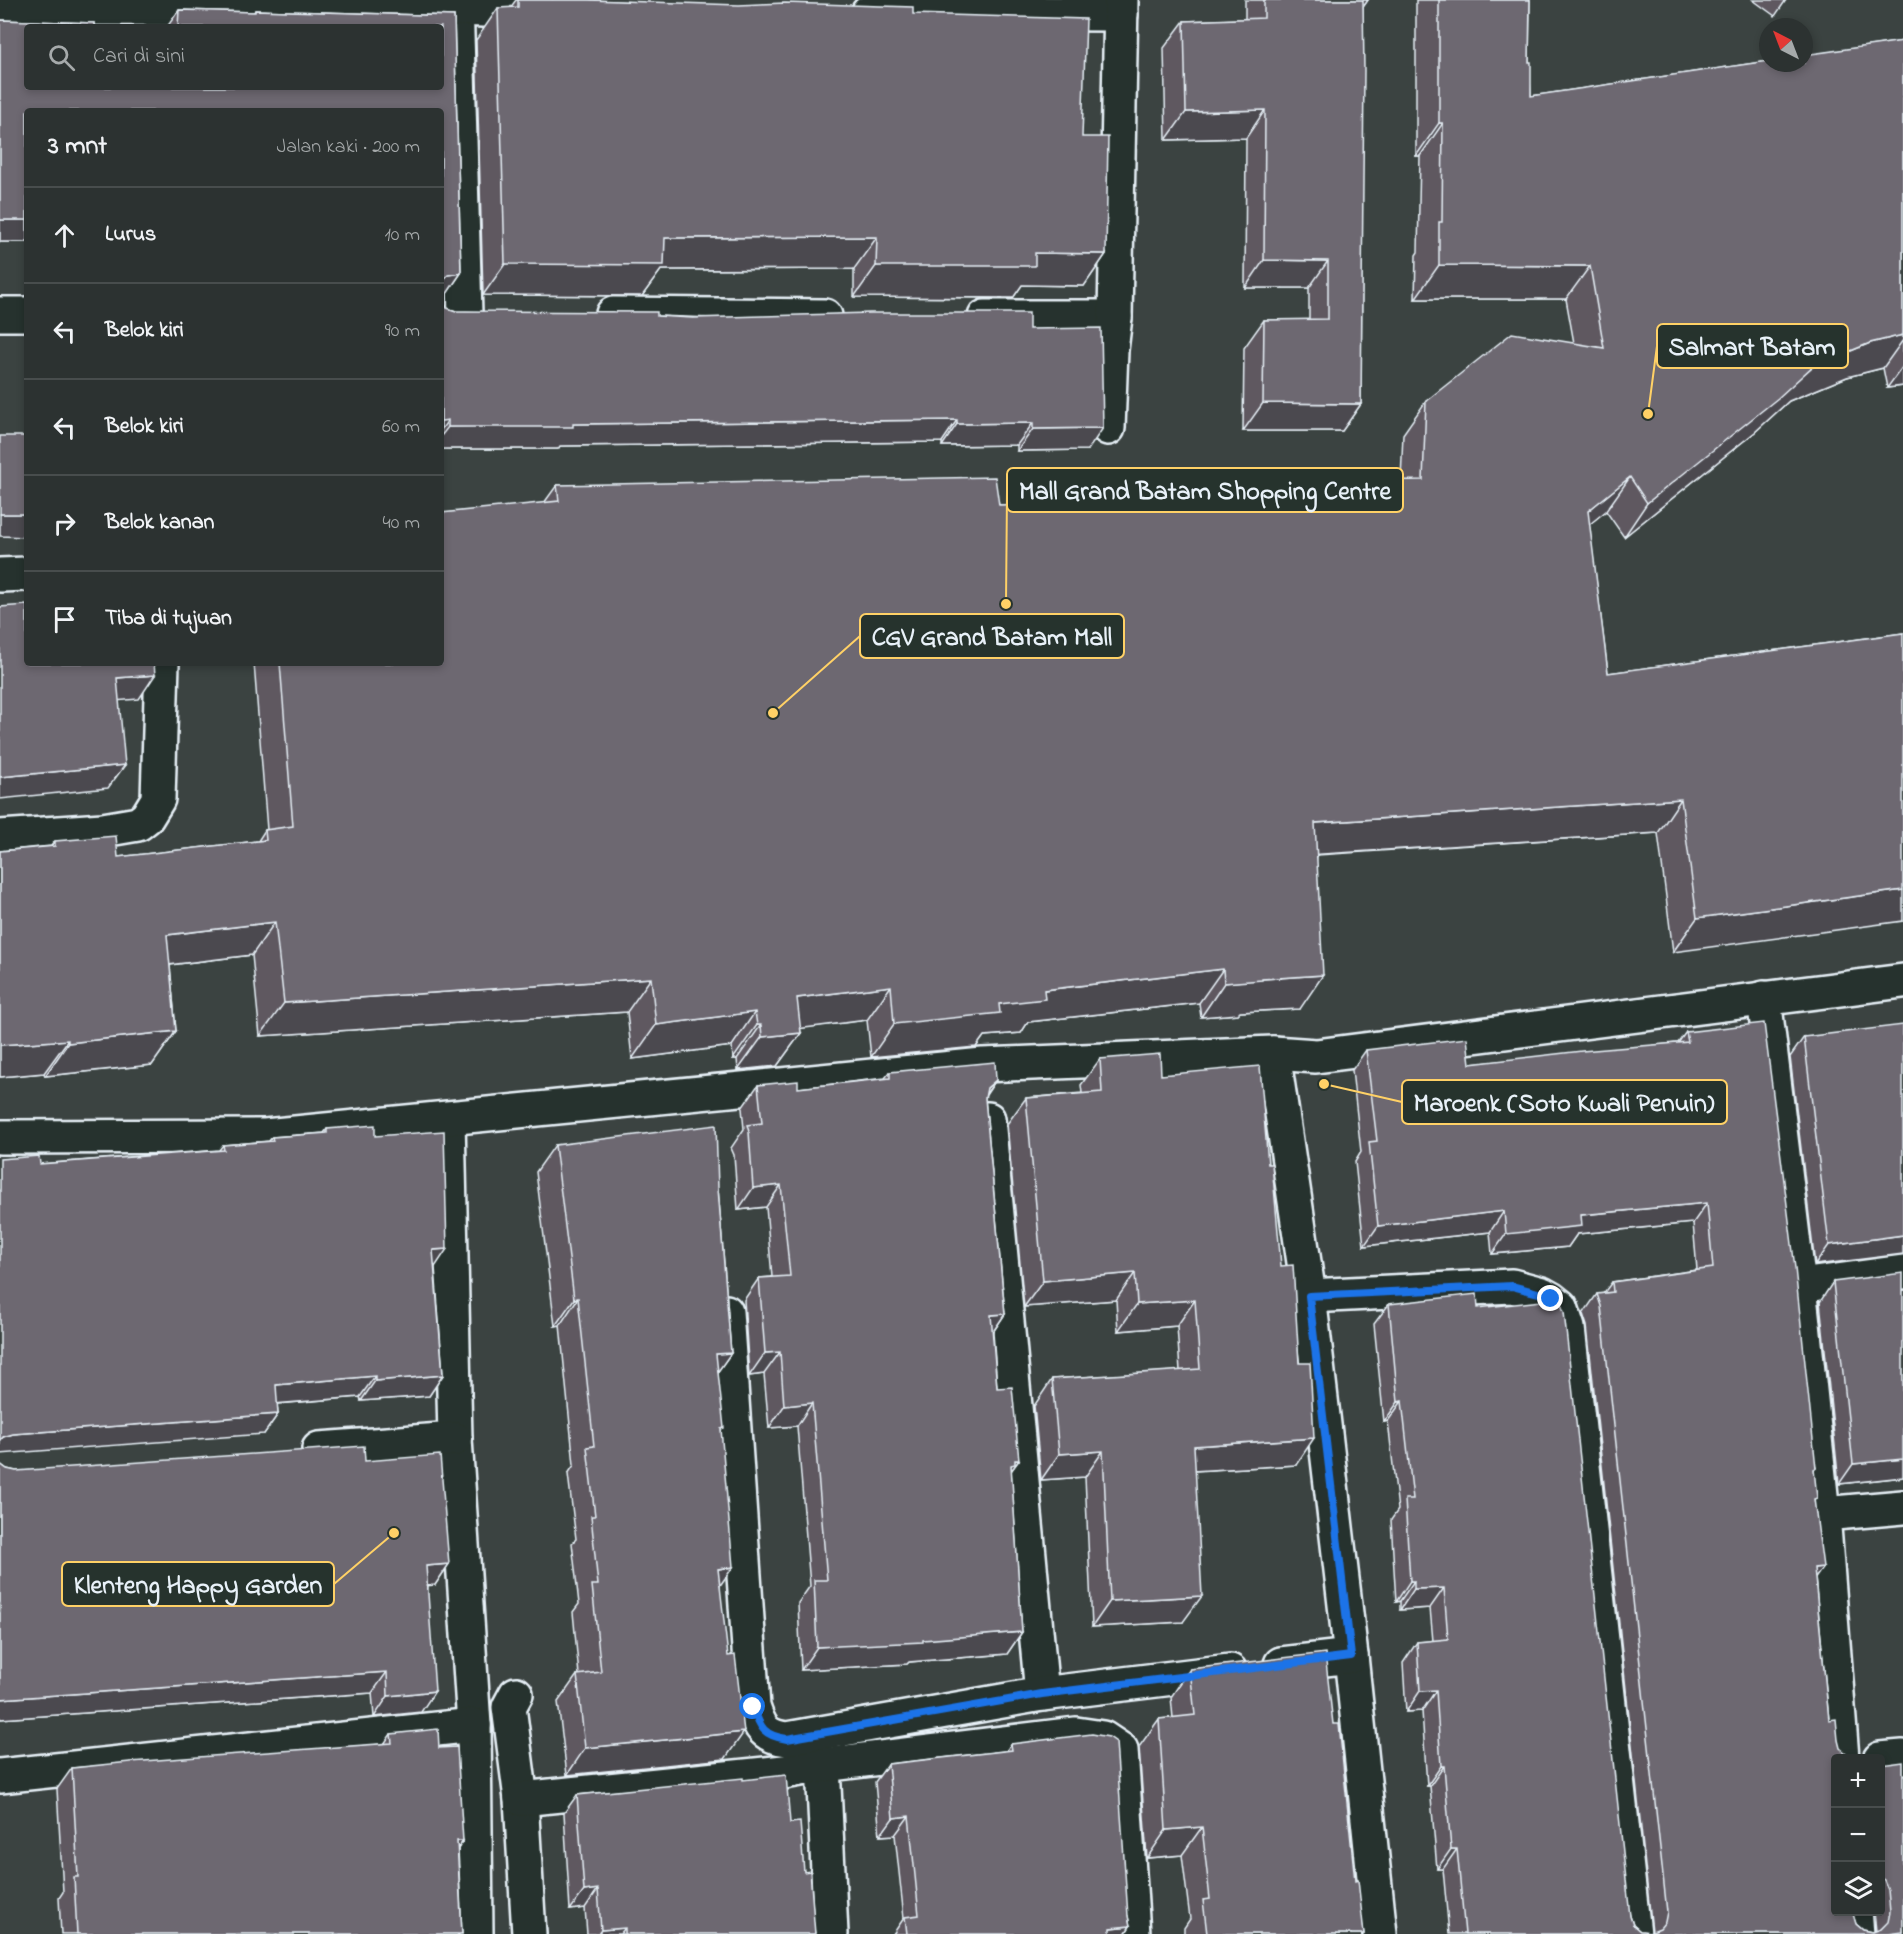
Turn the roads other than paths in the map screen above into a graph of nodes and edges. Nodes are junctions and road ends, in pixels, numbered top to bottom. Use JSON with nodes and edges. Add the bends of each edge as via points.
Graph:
{"nodes":[{"id":1,"x":456,"y":5,"type":"edge"},
{"id":2,"x":1121,"y":7,"type":"edge"},
{"id":3,"x":0,"y":8,"type":"edge"},
{"id":4,"x":575,"y":13,"type":"edge"},
{"id":5,"x":840,"y":13,"type":"edge"},
{"id":6,"x":0,"y":314,"type":"edge"},
{"id":7,"x":24,"y":314,"type":"edge"},
{"id":8,"x":453,"y":314,"type":"edge"},
{"id":9,"x":500,"y":314,"type":"edge"},
{"id":10,"x":583,"y":314,"type":"edge"},
{"id":11,"x":855,"y":316,"type":"edge"},
{"id":12,"x":962,"y":316,"type":"edge"},
{"id":13,"x":1115,"y":317,"type":"junction"},
{"id":14,"x":1108,"y":429,"type":"dead end"},
{"id":15,"x":24,"y":574,"type":"edge"},
{"id":16,"x":0,"y":575,"type":"edge"},
{"id":17,"x":162,"y":666,"type":"edge"},
{"id":18,"x":0,"y":837,"type":"edge"},
{"id":19,"x":1903,"y":981,"type":"edge"},
{"id":20,"x":1764,"y":998,"type":"junction"},
{"id":21,"x":1273,"y":1053,"type":"junction"},
{"id":22,"x":448,"y":1119,"type":"junction"},
{"id":23,"x":988,"y":1119,"type":"edge"},
{"id":24,"x":0,"y":1137,"type":"edge"},
{"id":25,"x":1903,"y":1272,"type":"edge"},
{"id":26,"x":724,"y":1285,"type":"edge"},
{"id":27,"x":1799,"y":1286,"type":"junction"},
{"id":28,"x":1309,"y":1296,"type":"junction"},
{"id":29,"x":455,"y":1439,"type":"junction"},
{"id":30,"x":292,"y":1451,"type":"edge"},
{"id":31,"x":1903,"y":1507,"type":"edge"},
{"id":32,"x":1823,"y":1514,"type":"junction"},
{"id":33,"x":1351,"y":1656,"type":"junction"},
{"id":34,"x":516,"y":1694,"type":"dead end"},
{"id":35,"x":1042,"y":1694,"type":"junction"},
{"id":36,"x":474,"y":1725,"type":"junction"},
{"id":37,"x":1842,"y":1754,"type":"edge"},
{"id":38,"x":1903,"y":1757,"type":"edge"},
{"id":39,"x":1885,"y":1759,"type":"edge"},
{"id":40,"x":822,"y":1765,"type":"junction"},
{"id":41,"x":0,"y":1776,"type":"edge"},
{"id":42,"x":521,"y":1798,"type":"junction"},
{"id":43,"x":1855,"y":1916,"type":"edge"},
{"id":44,"x":476,"y":1934,"type":"edge"},
{"id":45,"x":529,"y":1934,"type":"edge"},
{"id":46,"x":831,"y":1934,"type":"edge"},
{"id":47,"x":1133,"y":1934,"type":"edge"},
{"id":48,"x":1380,"y":1934,"type":"edge"},
{"id":49,"x":1634,"y":1934,"type":"edge"},
{"id":50,"x":1857,"y":1934,"type":"edge"}],
"edges":[{"from":1,"to":3,"type":"street"},
{"from":1,"to":4,"type":"street"},
{"from":1,"to":8,"type":"street"},
{"from":2,"to":5,"type":"street"},
{"from":2,"to":13,"type":"street"},
{"from":6,"to":7,"type":"street"},
{"from":8,"to":9,"type":"street"},
{"from":10,"to":11,"type":"street"},
{"from":12,"to":13,"type":"street"},
{"from":13,"to":14,"type":"street"},
{"from":15,"to":16,"type":"street"},
{"from":17,"to":18,"type":"street","via":[[158,799],[147,817],[138,824],[103,830]]},
{"from":19,"to":20,"type":"street"},
{"from":20,"to":21,"type":"street","via":[[1316,1056]]},
{"from":20,"to":27,"type":"street"},
{"from":21,"to":22,"type":"street","via":[[983,1065]]},
{"from":21,"to":28,"type":"street"},
{"from":22,"to":24,"type":"street","via":[[265,1136]]},
{"from":22,"to":29,"type":"street"},
{"from":23,"to":35,"type":"street"},
{"from":25,"to":27,"type":"street"},
{"from":26,"to":35,"type":"street","via":[[753,1707],[760,1726],[773,1737],[787,1739]]},
{"from":27,"to":32,"type":"street"},
{"from":28,"to":33,"type":"street"},
{"from":28,"to":49,"type":"street","via":[[1512,1286],[1542,1294],[1561,1307],[1568,1328]]},
{"from":29,"to":30,"type":"street"},
{"from":29,"to":36,"type":"street"},
{"from":31,"to":32,"type":"street"},
{"from":32,"to":37,"type":"street"},
{"from":33,"to":35,"type":"street"},
{"from":33,"to":48,"type":"street"},
{"from":34,"to":42,"type":"street","via":[[508,1707]]},
{"from":36,"to":41,"type":"street"},
{"from":36,"to":44,"type":"street"},
{"from":38,"to":39,"type":"street"},
{"from":40,"to":42,"type":"street"},
{"from":40,"to":46,"type":"street"},
{"from":40,"to":47,"type":"street","via":[[1076,1734],[1103,1738],[1121,1750]]},
{"from":42,"to":45,"type":"street"},
{"from":43,"to":50,"type":"street"}]}
